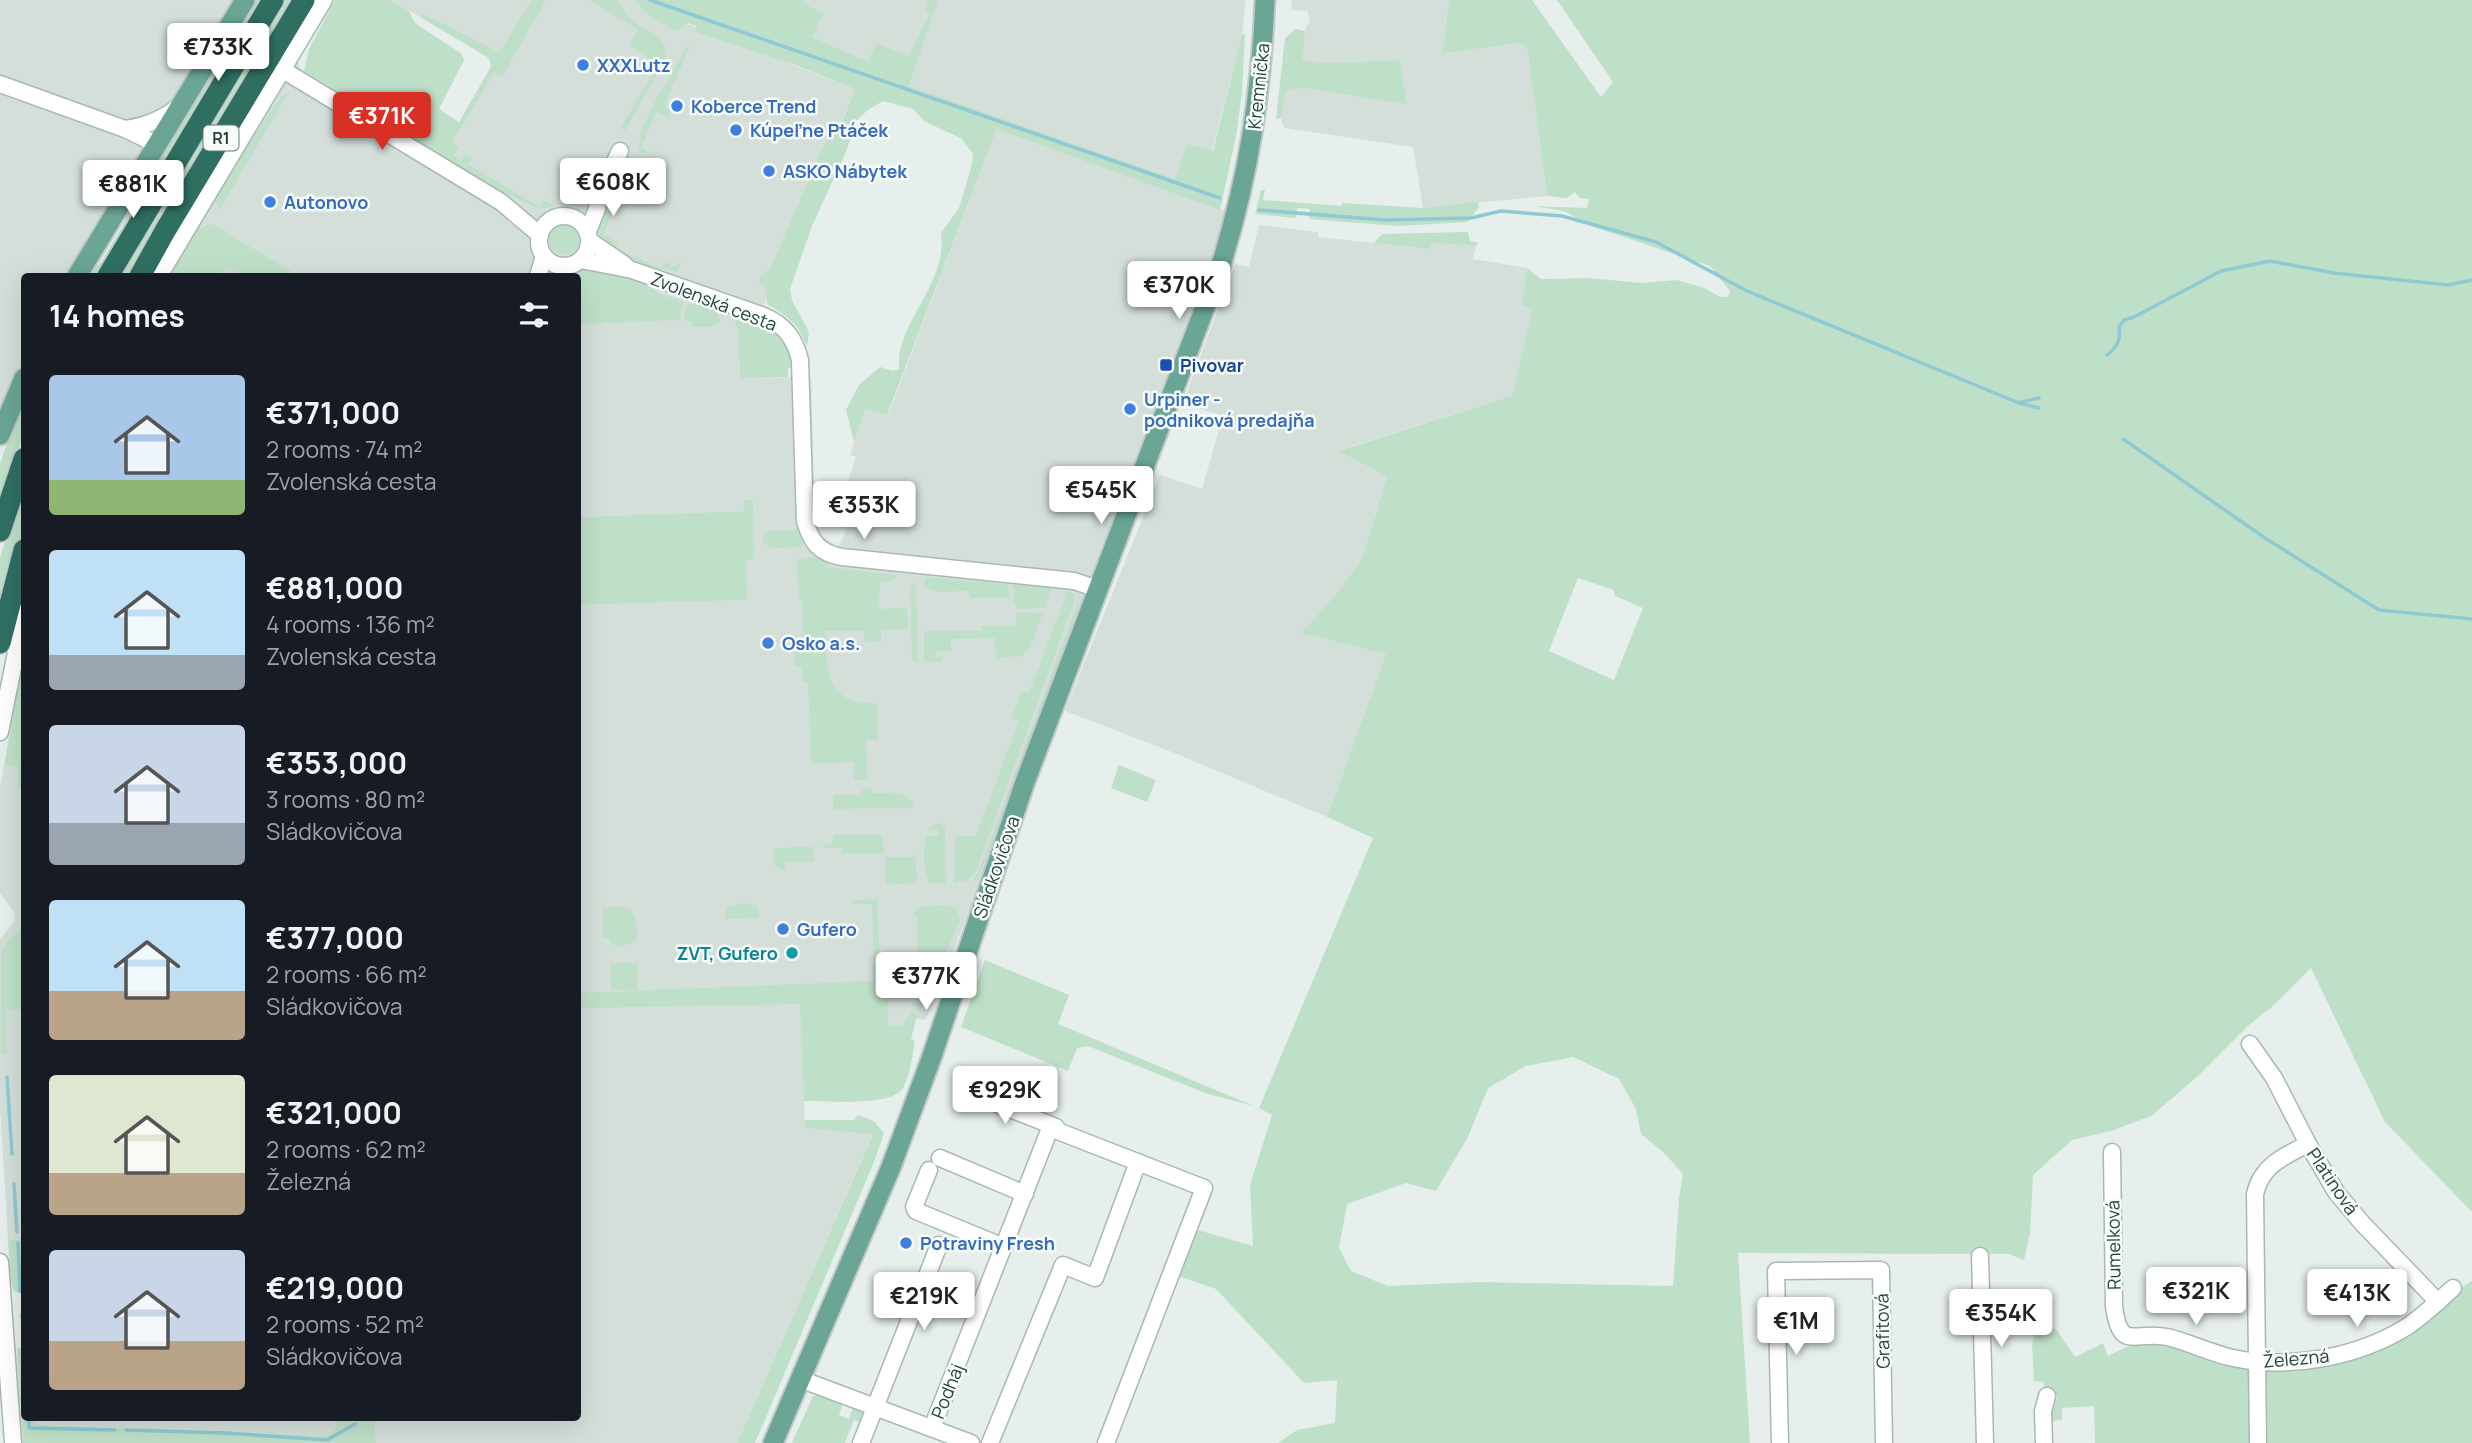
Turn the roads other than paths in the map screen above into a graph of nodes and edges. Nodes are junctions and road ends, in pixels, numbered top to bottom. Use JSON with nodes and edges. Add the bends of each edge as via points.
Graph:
{"nodes":[{"id":1,"x":245,"y":0,"type":"edge"},
{"id":2,"x":273,"y":0,"type":"edge"},
{"id":3,"x":304,"y":0,"type":"edge"},
{"id":4,"x":324,"y":0,"type":"edge"},
{"id":5,"x":1265,"y":0,"type":"edge"},
{"id":6,"x":282,"y":70,"type":"junction"},
{"id":7,"x":0,"y":84,"type":"edge"},
{"id":8,"x":179,"y":107,"type":"junction"},
{"id":9,"x":125,"y":129,"type":"junction"},
{"id":10,"x":156,"y":144,"type":"junction"},
{"id":11,"x":620,"y":151,"type":"dead end"},
{"id":12,"x":1246,"y":172,"type":"joint"},
{"id":13,"x":600,"y":193,"type":"junction"},
{"id":14,"x":501,"y":202,"type":"junction"},
{"id":15,"x":573,"y":217,"type":"junction"},
{"id":16,"x":552,"y":219,"type":"junction"},
{"id":17,"x":540,"y":235,"type":"junction"},
{"id":18,"x":589,"y":236,"type":"junction"},
{"id":19,"x":544,"y":256,"type":"junction"},
{"id":20,"x":581,"y":260,"type":"junction"},
{"id":21,"x":632,"y":270,"type":"junction"},
{"id":22,"x":557,"y":271,"type":"edge"},
{"id":23,"x":79,"y":273,"type":"edge"},
{"id":24,"x":109,"y":273,"type":"edge"},
{"id":25,"x":142,"y":273,"type":"edge"},
{"id":26,"x":161,"y":273,"type":"edge"},
{"id":27,"x":539,"y":273,"type":"edge"},
{"id":28,"x":21,"y":385,"type":"edge"},
{"id":29,"x":0,"y":435,"type":"edge"},
{"id":30,"x":21,"y":468,"type":"edge"},
{"id":31,"x":0,"y":531,"type":"edge"},
{"id":32,"x":21,"y":562,"type":"edge"},
{"id":33,"x":1098,"y":589,"type":"junction"},
{"id":34,"x":21,"y":628,"type":"edge"},
{"id":35,"x":0,"y":643,"type":"edge"},
{"id":36,"x":0,"y":732,"type":"edge"},
{"id":37,"x":2250,"y":1044,"type":"dead end"},
{"id":38,"x":967,"y":1091,"type":"dead end"},
{"id":39,"x":1056,"y":1127,"type":"dead end"},
{"id":40,"x":2308,"y":1144,"type":"junction"},
{"id":41,"x":2112,"y":1152,"type":"dead end"},
{"id":42,"x":1138,"y":1162,"type":"junction"},
{"id":43,"x":1025,"y":1194,"type":"junction"},
{"id":44,"x":939,"y":1245,"type":"dead end"},
{"id":45,"x":1004,"y":1247,"type":"junction"},
{"id":46,"x":0,"y":1262,"type":"edge"},
{"id":47,"x":1976,"y":1266,"type":"dead end"},
{"id":48,"x":2454,"y":1288,"type":"dead end"},
{"id":49,"x":2438,"y":1302,"type":"junction"},
{"id":50,"x":2124,"y":1335,"type":"joint"},
{"id":51,"x":2258,"y":1362,"type":"junction"},
{"id":52,"x":800,"y":1379,"type":"junction"},
{"id":53,"x":2046,"y":1396,"type":"dead end"},
{"id":54,"x":874,"y":1405,"type":"junction"},
{"id":55,"x":932,"y":1428,"type":"junction"},
{"id":56,"x":965,"y":1442,"type":"edge"},
{"id":57,"x":13,"y":1443,"type":"edge"},
{"id":58,"x":773,"y":1443,"type":"edge"},
{"id":59,"x":861,"y":1443,"type":"edge"},
{"id":60,"x":990,"y":1443,"type":"edge"},
{"id":61,"x":1106,"y":1443,"type":"edge"},
{"id":62,"x":1780,"y":1443,"type":"edge"},
{"id":63,"x":1884,"y":1443,"type":"edge"},
{"id":64,"x":1985,"y":1443,"type":"edge"},
{"id":65,"x":2044,"y":1443,"type":"edge"},
{"id":66,"x":2258,"y":1443,"type":"edge"}],
"edges":[{"from":1,"to":8,"type":"main road"},
{"from":2,"to":24,"type":"highway","number":"R1"},
{"from":3,"to":25,"type":"highway","number":"R1"},
{"from":4,"to":6,"type":"street"},
{"from":5,"to":12,"type":"main road","name":"Kremnička","via":[[1258,105]]},
{"from":6,"to":14,"type":"street"},
{"from":6,"to":26,"type":"street"},
{"from":7,"to":9,"type":"street"},
{"from":8,"to":9,"type":"street","via":[[145,126]]},
{"from":8,"to":10,"type":"main road"},
{"from":9,"to":10,"type":"street"},
{"from":10,"to":23,"type":"main road"},
{"from":11,"to":13,"type":"street"},
{"from":12,"to":33,"type":"main road","name":"Sládkovičova","via":[[1221,265]]},
{"from":13,"to":15,"type":"street"},
{"from":13,"to":18,"type":"street"},
{"from":14,"to":16,"type":"street"},
{"from":14,"to":17,"type":"street"},
{"from":15,"to":16,"type":"street"},
{"from":15,"to":18,"type":"street","name":"Zvolenská cesta"},
{"from":16,"to":17,"type":"street"},
{"from":17,"to":19,"type":"street"},
{"from":18,"to":20,"type":"street"},
{"from":18,"to":21,"type":"street","name":"Zvolenská cesta"},
{"from":19,"to":22,"type":"street","name":"Zvolenská cesta"},
{"from":19,"to":27,"type":"street"},
{"from":20,"to":21,"type":"street","name":"Zvolenská cesta"},
{"from":20,"to":22,"type":"street","name":"Zvolenská cesta"},
{"from":21,"to":33,"type":"street","name":"Zvolenská cesta","via":[[775,320],[792,337],[800,360],[805,521],[823,552],[1074,581]]},
{"from":28,"to":29,"type":"main road"},
{"from":30,"to":31,"type":"highway"},
{"from":32,"to":35,"type":"highway"},
{"from":33,"to":52,"type":"main road","name":"Sládkovičova","via":[[1025,782],[909,1122]]},
{"from":34,"to":36,"type":"street"},
{"from":37,"to":40,"type":"street","name":"Platinová","via":[[2274,1078]]},
{"from":38,"to":39,"type":"street"},
{"from":40,"to":49,"type":"street","name":"Platinová","via":[[2349,1208]]},
{"from":40,"to":51,"type":"street","via":[[2269,1167],[2257,1185]]},
{"from":41,"to":50,"type":"street","name":"Rumelková","via":[[2114,1306]]},
{"from":42,"to":43,"type":"street","name":"Podháj","via":[[1049,1131]]},
{"from":42,"to":60,"type":"street","via":[[1095,1278],[1063,1265]]},
{"from":42,"to":61,"type":"street","name":"Podháj","via":[[1204,1188]]},
{"from":43,"to":45,"type":"street","name":"Podháj"},
{"from":43,"to":45,"type":"street","via":[[935,1164],[914,1207]]},
{"from":44,"to":54,"type":"street"},
{"from":45,"to":55,"type":"street","name":"Podháj"},
{"from":46,"to":57,"type":"street"},
{"from":47,"to":64,"type":"street"},
{"from":48,"to":49,"type":"street","name":"Železná"},
{"from":49,"to":51,"type":"street","name":"Železná","via":[[2390,1336],[2353,1350]]},
{"from":50,"to":51,"type":"street","name":"Železná","via":[[2165,1336]]},
{"from":51,"to":66,"type":"street"},
{"from":52,"to":54,"type":"street"},
{"from":52,"to":58,"type":"main road","name":"Sládkovičova"},
{"from":53,"to":65,"type":"street"},
{"from":54,"to":55,"type":"street"},
{"from":54,"to":59,"type":"street"},
{"from":55,"to":56,"type":"street"},
{"from":62,"to":63,"type":"street","name":"Grafitová","via":[[1776,1271],[1829,1270],[1881,1270]]}]}
